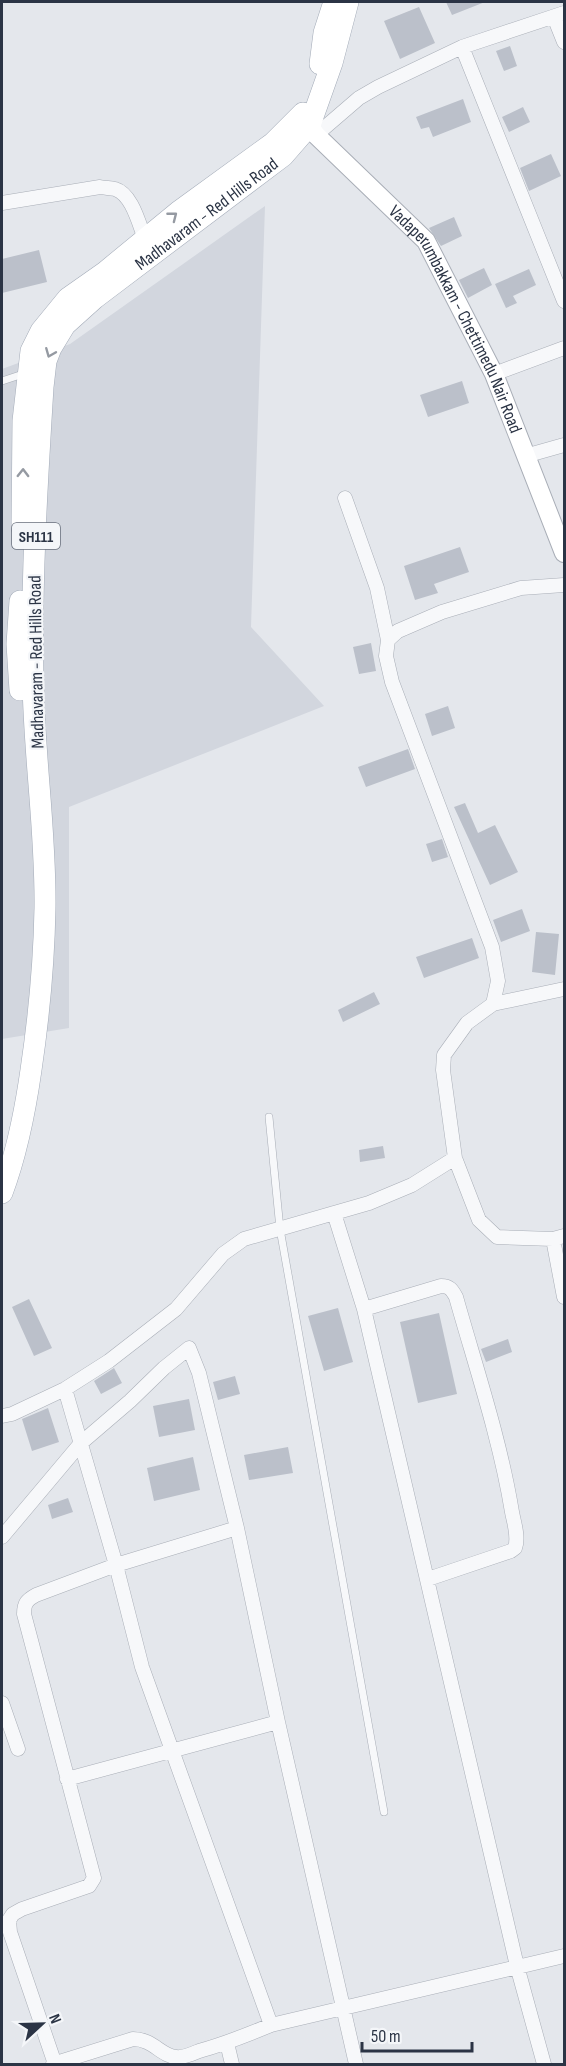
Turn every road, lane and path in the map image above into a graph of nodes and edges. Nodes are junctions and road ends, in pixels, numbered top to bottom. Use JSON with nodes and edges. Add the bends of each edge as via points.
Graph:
{"nodes":[{"id":1,"x":334,"y":2,"type":"edge"},
{"id":2,"x":348,"y":2,"type":"edge"},
{"id":3,"x":559,"y":15,"type":"edge"},
{"id":4,"x":564,"y":42,"type":"edge"},
{"id":5,"x":462,"y":47,"type":"junction"},
{"id":6,"x":309,"y":125,"type":"junction"},
{"id":7,"x":2,"y":203,"type":"edge"},
{"id":8,"x":145,"y":239,"type":"junction"},
{"id":9,"x":564,"y":301,"type":"edge"},
{"id":10,"x":564,"y":348,"type":"edge"},
{"id":11,"x":29,"y":373,"type":"junction"},
{"id":12,"x":494,"y":374,"type":"junction"},
{"id":13,"x":2,"y":381,"type":"edge"},
{"id":14,"x":564,"y":445,"type":"edge"},
{"id":15,"x":525,"y":456,"type":"junction"},
{"id":16,"x":345,"y":498,"type":"dead end"},
{"id":17,"x":564,"y":553,"type":"edge"},
{"id":18,"x":564,"y":585,"type":"edge"},
{"id":19,"x":388,"y":640,"type":"junction"},
{"id":20,"x":564,"y":989,"type":"edge"},
{"id":21,"x":493,"y":1004,"type":"junction"},
{"id":22,"x":269,"y":1117,"type":"dead end"},
{"id":23,"x":2,"y":1158,"type":"edge"},
{"id":24,"x":455,"y":1158,"type":"junction"},
{"id":25,"x":2,"y":1193,"type":"edge"},
{"id":26,"x":334,"y":1213,"type":"junction"},
{"id":27,"x":280,"y":1229,"type":"junction"},
{"id":28,"x":559,"y":1237,"type":"edge"},
{"id":29,"x":564,"y":1297,"type":"edge"},
{"id":30,"x":364,"y":1309,"type":"junction"},
{"id":31,"x":65,"y":1389,"type":"junction"},
{"id":32,"x":2,"y":1416,"type":"edge"},
{"id":33,"x":81,"y":1443,"type":"junction"},
{"id":34,"x":237,"y":1528,"type":"junction"},
{"id":35,"x":2,"y":1537,"type":"edge"},
{"id":36,"x":116,"y":1565,"type":"junction"},
{"id":37,"x":428,"y":1579,"type":"junction"},
{"id":38,"x":2,"y":1703,"type":"edge"},
{"id":39,"x":278,"y":1722,"type":"junction"},
{"id":40,"x":18,"y":1749,"type":"dead end"},
{"id":41,"x":173,"y":1750,"type":"junction"},
{"id":42,"x":67,"y":1779,"type":"junction"},
{"id":43,"x":384,"y":1812,"type":"dead end"},
{"id":44,"x":564,"y":1956,"type":"edge"},
{"id":45,"x":517,"y":1966,"type":"junction"},
{"id":46,"x":344,"y":2007,"type":"junction"},
{"id":47,"x":271,"y":2025,"type":"junction"},
{"id":48,"x":227,"y":2043,"type":"junction"},
{"id":49,"x":169,"y":2060,"type":"edge"},
{"id":50,"x":54,"y":2064,"type":"edge"},
{"id":51,"x":232,"y":2064,"type":"edge"},
{"id":52,"x":356,"y":2064,"type":"edge"},
{"id":53,"x":544,"y":2064,"type":"edge"}],
"edges":[{"from":1,"to":6,"type":"main road","name":"Madhavaram - Red Hills Road","number":"SH111","via":[[324,33]]},
{"from":2,"to":6,"type":"main road","name":"Madhavaram - Red Hills Road","number":"SH111","via":[[332,63]]},
{"from":3,"to":4,"type":"street"},
{"from":3,"to":5,"type":"street"},
{"from":5,"to":6,"type":"street"},
{"from":5,"to":9,"type":"street"},
{"from":8,"to":6,"type":"main road","name":"Madhavaram - Red Hills Road","number":"SH111","one_way":true,"via":[[273,143]]},
{"from":6,"to":12,"type":"street","name":"Vadaperumbakkam - Chettimedu Nair Road","via":[[426,241]]},
{"from":6,"to":25,"type":"main road","name":"Madhavaram - Red Hills Road","number":"SH111","one_way":true,"via":[[283,156],[94,297],[65,325],[46,362],[33,610],[45,906],[42,978],[22,1127]]},
{"from":7,"to":8,"type":"street","via":[[100,187],[116,189],[129,201]]},
{"from":8,"to":11,"type":"main road","name":"Madhavaram - Red Hills Road","number":"SH111","via":[[68,298],[41,331],[32,351]]},
{"from":10,"to":12,"type":"street"},
{"from":11,"to":13,"type":"lane"},
{"from":23,"to":11,"type":"main road","name":"Madhavaram - Red Hills Road","number":"SH111","one_way":true,"via":[[20,1083],[33,962],[34,898],[17,644],[23,421]]},
{"from":12,"to":15,"type":"street","name":"Vadaperumbakkam - Chettimedu Nair Road"},
{"from":14,"to":15,"type":"street"},
{"from":15,"to":17,"type":"street","name":"Vadaperumbakkam - Chettimedu Nair Road"},
{"from":16,"to":19,"type":"street","via":[[377,588]]},
{"from":18,"to":19,"type":"street","via":[[521,588],[442,612]]},
{"from":19,"to":21,"type":"street","via":[[386,656],[392,682],[492,947],[498,981]]},
{"from":20,"to":21,"type":"street"},
{"from":21,"to":24,"type":"street","via":[[466,1023],[444,1055]]},
{"from":22,"to":27,"type":"lane"},
{"from":24,"to":26,"type":"street","via":[[412,1185]]},
{"from":24,"to":28,"type":"street","via":[[479,1220],[497,1237]]},
{"from":26,"to":27,"type":"street"},
{"from":26,"to":30,"type":"street"},
{"from":27,"to":31,"type":"street","via":[[244,1239],[223,1254],[176,1309],[109,1361]]},
{"from":27,"to":43,"type":"lane"},
{"from":28,"to":29,"type":"street"},
{"from":30,"to":37,"type":"street"},
{"from":30,"to":37,"type":"street","via":[[441,1286],[452,1289],[509,1494],[517,1536],[515,1548]]},
{"from":31,"to":32,"type":"street"},
{"from":31,"to":33,"type":"street"},
{"from":33,"to":34,"type":"street","via":[[189,1348],[199,1373]]},
{"from":33,"to":35,"type":"street"},
{"from":33,"to":36,"type":"street"},
{"from":34,"to":36,"type":"street"},
{"from":34,"to":39,"type":"street"},
{"from":36,"to":41,"type":"street","via":[[142,1667]]},
{"from":36,"to":42,"type":"street","via":[[36,1595],[24,1605]]},
{"from":37,"to":45,"type":"street"},
{"from":38,"to":40,"type":"street"},
{"from":39,"to":41,"type":"street"},
{"from":39,"to":46,"type":"street"},
{"from":41,"to":42,"type":"street"},
{"from":41,"to":47,"type":"street"},
{"from":42,"to":50,"type":"street","via":[[93,1882],[22,1909],[9,1920]]},
{"from":44,"to":45,"type":"street"},
{"from":45,"to":46,"type":"street"},
{"from":45,"to":53,"type":"street"},
{"from":46,"to":47,"type":"street"},
{"from":46,"to":52,"type":"street"},
{"from":47,"to":48,"type":"street"},
{"from":48,"to":49,"type":"street"},
{"from":48,"to":51,"type":"street"},
{"from":49,"to":50,"type":"street","via":[[142,2039],[133,2039]]}]}
